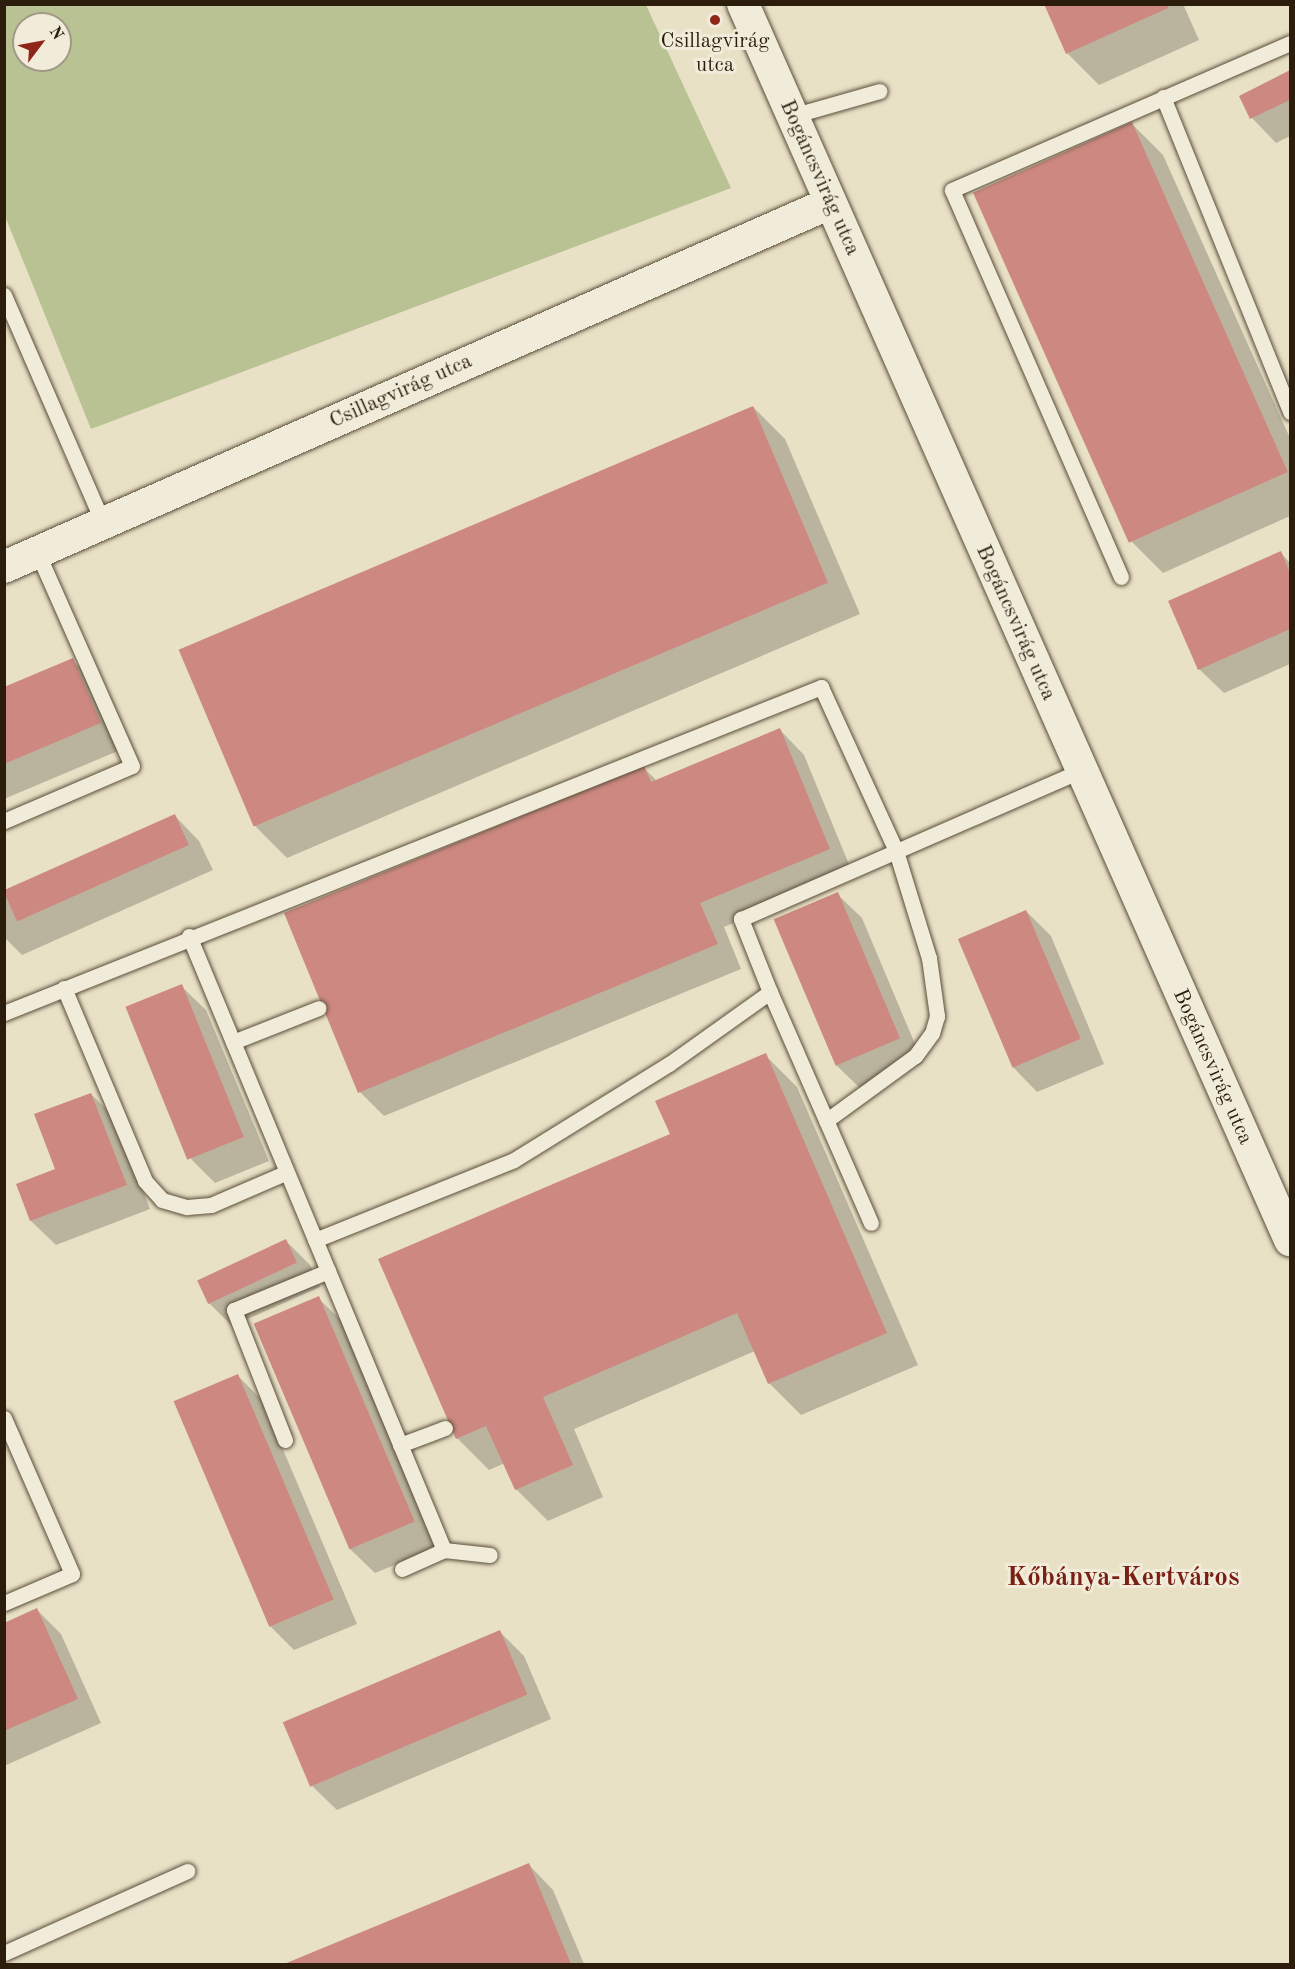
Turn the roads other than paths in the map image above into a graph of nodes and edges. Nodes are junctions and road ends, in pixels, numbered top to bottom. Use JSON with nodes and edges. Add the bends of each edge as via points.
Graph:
{"nodes":[{"id":1,"x":743,"y":4,"type":"edge"},
{"id":2,"x":1290,"y":42,"type":"edge"},
{"id":3,"x":880,"y":91,"type":"dead end"},
{"id":4,"x":1163,"y":97,"type":"junction"},
{"id":5,"x":792,"y":117,"type":"junction"},
{"id":6,"x":830,"y":203,"type":"junction"},
{"id":7,"x":4,"y":295,"type":"edge"},
{"id":8,"x":1290,"y":412,"type":"edge"},
{"id":9,"x":103,"y":523,"type":"junction"},
{"id":10,"x":37,"y":552,"type":"junction"},
{"id":11,"x":4,"y":567,"type":"edge"},
{"id":12,"x":1121,"y":577,"type":"dead end"},
{"id":13,"x":1079,"y":771,"type":"junction"},
{"id":14,"x":4,"y":820,"type":"edge"},
{"id":15,"x":896,"y":851,"type":"junction"},
{"id":16,"x":189,"y":936,"type":"junction"},
{"id":17,"x":64,"y":988,"type":"junction"},
{"id":18,"x":770,"y":992,"type":"junction"},
{"id":19,"x":319,"y":1008,"type":"dead end"},
{"id":20,"x":4,"y":1013,"type":"edge"},
{"id":21,"x":233,"y":1042,"type":"junction"},
{"id":22,"x":826,"y":1121,"type":"junction"},
{"id":23,"x":285,"y":1173,"type":"junction"},
{"id":24,"x":871,"y":1223,"type":"dead end"},
{"id":25,"x":315,"y":1240,"type":"junction"},
{"id":26,"x":1290,"y":1240,"type":"edge"},
{"id":27,"x":328,"y":1271,"type":"junction"},
{"id":28,"x":4,"y":1418,"type":"edge"},
{"id":29,"x":445,"y":1428,"type":"dead end"},
{"id":30,"x":285,"y":1440,"type":"dead end"},
{"id":31,"x":400,"y":1445,"type":"junction"},
{"id":32,"x":444,"y":1550,"type":"junction"},
{"id":33,"x":490,"y":1555,"type":"dead end"},
{"id":34,"x":402,"y":1569,"type":"dead end"},
{"id":35,"x":4,"y":1603,"type":"edge"},
{"id":36,"x":187,"y":1871,"type":"dead end"},
{"id":37,"x":4,"y":1953,"type":"edge"}],
"edges":[{"from":1,"to":5,"type":"street","name":"Bogáncsvirág utca"},
{"from":2,"to":4,"type":"lane"},
{"from":3,"to":5,"type":"lane"},
{"from":4,"to":8,"type":"lane"},
{"from":4,"to":12,"type":"lane","via":[[952,190]]},
{"from":5,"to":6,"type":"street","name":"Bogáncsvirág utca"},
{"from":6,"to":9,"type":"street","name":"Csillagvirág utca"},
{"from":6,"to":13,"type":"street","name":"Bogáncsvirág utca"},
{"from":7,"to":9,"type":"lane"},
{"from":9,"to":10,"type":"street","name":"Csillagvirág utca"},
{"from":10,"to":11,"type":"street","name":"Csillagvirág utca"},
{"from":10,"to":14,"type":"lane","via":[[132,766]]},
{"from":13,"to":15,"type":"lane"},
{"from":13,"to":26,"type":"street","name":"Bogáncsvirág utca"},
{"from":15,"to":16,"type":"lane","via":[[821,687]]},
{"from":15,"to":18,"type":"lane","via":[[741,919]]},
{"from":15,"to":22,"type":"lane","via":[[929,958],[937,1016],[932,1033],[915,1056]]},
{"from":16,"to":17,"type":"lane"},
{"from":16,"to":21,"type":"lane"},
{"from":17,"to":20,"type":"lane"},
{"from":17,"to":23,"type":"lane","via":[[144,1181],[162,1200],[187,1207],[211,1205]]},
{"from":18,"to":22,"type":"lane"},
{"from":18,"to":25,"type":"lane","via":[[669,1064],[514,1160]]},
{"from":19,"to":21,"type":"lane"},
{"from":21,"to":23,"type":"lane"},
{"from":22,"to":24,"type":"lane"},
{"from":23,"to":25,"type":"lane"},
{"from":25,"to":27,"type":"lane"},
{"from":27,"to":30,"type":"lane","via":[[234,1310]]},
{"from":27,"to":31,"type":"lane"},
{"from":28,"to":35,"type":"lane","via":[[72,1574]]},
{"from":29,"to":31,"type":"lane"},
{"from":31,"to":32,"type":"lane"},
{"from":32,"to":33,"type":"lane"},
{"from":32,"to":34,"type":"lane"},
{"from":36,"to":37,"type":"lane"}]}
